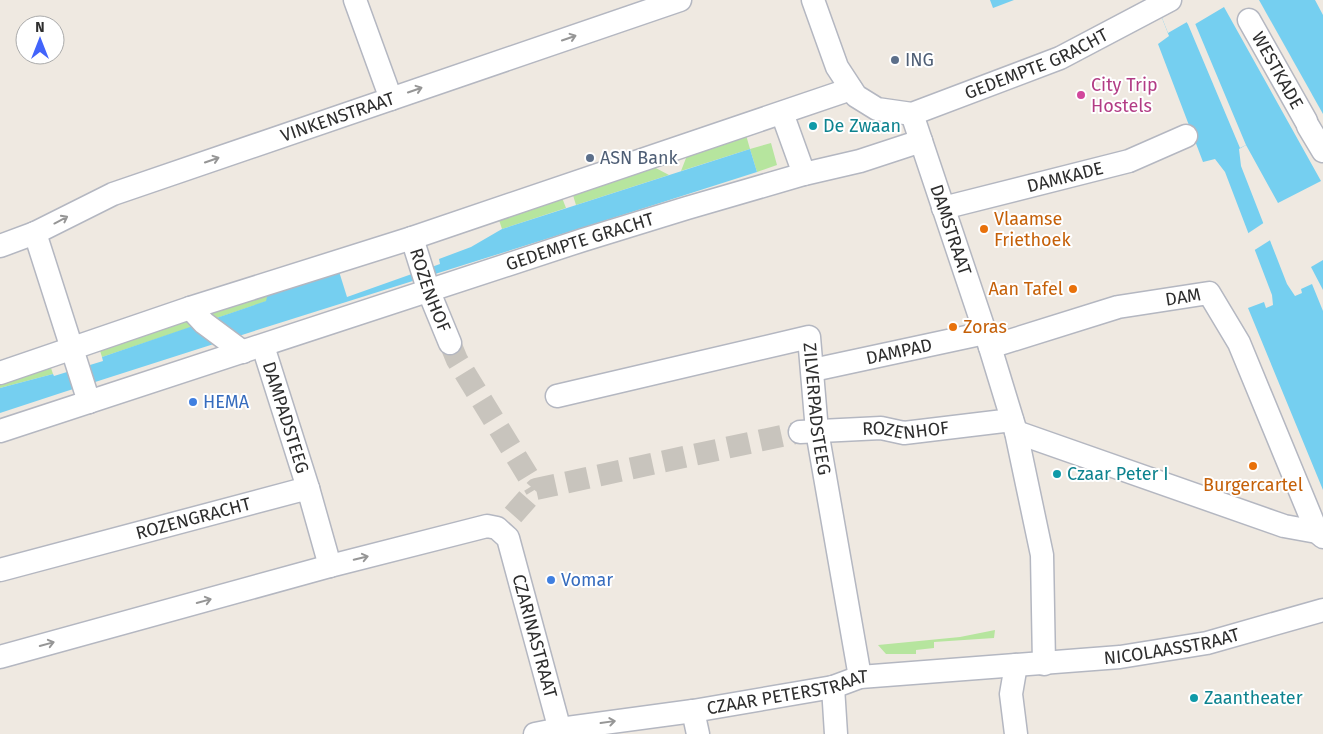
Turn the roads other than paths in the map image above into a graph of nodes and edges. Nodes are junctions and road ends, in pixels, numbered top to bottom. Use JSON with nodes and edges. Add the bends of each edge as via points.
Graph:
{"nodes":[{"id":1,"x":355,"y":0,"type":"edge"},
{"id":2,"x":680,"y":0,"type":"edge"},
{"id":3,"x":813,"y":0,"type":"edge"},
{"id":4,"x":1164,"y":4,"type":"edge"},
{"id":5,"x":1249,"y":20,"type":"dead end"},
{"id":6,"x":850,"y":89,"type":"junction"},
{"id":7,"x":391,"y":98,"type":"junction"},
{"id":8,"x":782,"y":113,"type":"junction"},
{"id":9,"x":912,"y":114,"type":"junction"},
{"id":10,"x":1186,"y":136,"type":"dead end"},
{"id":11,"x":921,"y":141,"type":"junction"},
{"id":12,"x":1323,"y":151,"type":"edge"},
{"id":13,"x":801,"y":168,"type":"junction"},
{"id":14,"x":943,"y":208,"type":"junction"},
{"id":15,"x":35,"y":233,"type":"junction"},
{"id":16,"x":412,"y":238,"type":"junction"},
{"id":17,"x":0,"y":246,"type":"edge"},
{"id":18,"x":425,"y":277,"type":"junction"},
{"id":19,"x":197,"y":315,"type":"junction"},
{"id":20,"x":988,"y":340,"type":"junction"},
{"id":21,"x":450,"y":343,"type":"tunnel mouth"},
{"id":22,"x":244,"y":346,"type":"junction"},
{"id":23,"x":72,"y":347,"type":"junction"},
{"id":24,"x":813,"y":370,"type":"junction"},
{"id":25,"x":0,"y":373,"type":"edge"},
{"id":26,"x":84,"y":385,"type":"junction"},
{"id":27,"x":557,"y":396,"type":"dead end"},
{"id":28,"x":1014,"y":426,"type":"junction"},
{"id":29,"x":0,"y":431,"type":"edge"},
{"id":30,"x":809,"y":432,"type":"junction"},
{"id":31,"x":308,"y":488,"type":"junction"},
{"id":32,"x":1320,"y":535,"type":"edge"},
{"id":33,"x":330,"y":566,"type":"junction"},
{"id":34,"x":0,"y":570,"type":"edge"},
{"id":35,"x":1323,"y":610,"type":"edge"},
{"id":36,"x":0,"y":657,"type":"edge"},
{"id":37,"x":1016,"y":664,"type":"junction"},
{"id":38,"x":1044,"y":664,"type":"junction"},
{"id":39,"x":860,"y":677,"type":"junction"},
{"id":40,"x":833,"y":687,"type":"junction"},
{"id":41,"x":693,"y":711,"type":"junction"},
{"id":42,"x":560,"y":731,"type":"edge"},
{"id":43,"x":535,"y":734,"type":"edge"},
{"id":44,"x":698,"y":734,"type":"edge"},
{"id":45,"x":836,"y":734,"type":"edge"},
{"id":46,"x":1016,"y":734,"type":"edge"}],
"edges":[{"from":1,"to":7,"type":"street"},
{"from":7,"to":2,"type":"street","name":"VINKENSTRAAT","one_way":true},
{"from":3,"to":6,"type":"street","via":[[837,66]]},
{"from":4,"to":9,"type":"street","name":"GEDEMPTE GRACHT","via":[[1060,58]]},
{"from":5,"to":12,"type":"street","name":"WESTKADE"},
{"from":6,"to":8,"type":"street"},
{"from":6,"to":9,"type":"street","via":[[877,110]]},
{"from":15,"to":7,"type":"street","name":"VINKENSTRAAT","one_way":true,"via":[[113,194]]},
{"from":8,"to":13,"type":"street"},
{"from":8,"to":16,"type":"street"},
{"from":9,"to":11,"type":"street","name":"DAMSTRAAT"},
{"from":10,"to":14,"type":"street","name":"DAMKADE","via":[[1129,161]]},
{"from":11,"to":13,"type":"street","name":"GEDEMPTE GRACHT","via":[[860,161]]},
{"from":11,"to":14,"type":"street","name":"DAMSTRAAT"},
{"from":13,"to":18,"type":"street","name":"GEDEMPTE GRACHT","via":[[583,240]]},
{"from":14,"to":20,"type":"street","name":"DAMSTRAAT"},
{"from":15,"to":17,"type":"street","name":"VINKENSTRAAT"},
{"from":15,"to":23,"type":"street"},
{"from":16,"to":18,"type":"street","name":"ROZENHOF"},
{"from":16,"to":19,"type":"street"},
{"from":18,"to":21,"type":"street","name":"ROZENHOF"},
{"from":18,"to":22,"type":"street","name":"GEDEMPTE GRACHT"},
{"from":19,"to":22,"type":"street"},
{"from":19,"to":23,"type":"street"},
{"from":20,"to":24,"type":"street","name":"DAMPAD"},
{"from":20,"to":28,"type":"street"},
{"from":20,"to":32,"type":"street","name":"DAM","via":[[1118,307],[1209,293],[1239,344]]},
{"from":22,"to":26,"type":"street","name":"GEDEMPTE GRACHT"},
{"from":22,"to":31,"type":"street","name":"DAMPADSTEEG"},
{"from":23,"to":25,"type":"street"},
{"from":23,"to":26,"type":"street"},
{"from":24,"to":27,"type":"street","name":"ZILVERPADSTEEG","via":[[809,337]]},
{"from":24,"to":30,"type":"street","name":"ZILVERPADSTEEG"},
{"from":26,"to":29,"type":"street","name":"GEDEMPTE GRACHT"},
{"from":28,"to":30,"type":"street","name":"ROZENHOF","via":[[904,432],[881,428]]},
{"from":28,"to":32,"type":"street","name":"DAM","via":[[1284,526]]},
{"from":28,"to":38,"type":"street","via":[[1042,555]]},
{"from":30,"to":39,"type":"street","name":"ZILVERPADSTEEG"},
{"from":31,"to":33,"type":"street"},
{"from":31,"to":34,"type":"street","name":"ROZENGRACHT"},
{"from":36,"to":33,"type":"street","one_way":true},
{"from":33,"to":42,"type":"street","name":"CZARINASTRAAT","one_way":true,"via":[[488,526],[506,527]]},
{"from":35,"to":38,"type":"street","name":"NICOLAASSTRAAT","via":[[1207,644]]},
{"from":37,"to":38,"type":"street","name":"NICOLAASSTRAAT"},
{"from":37,"to":39,"type":"street","name":"CZAAR PETERSTRAAT"},
{"from":37,"to":46,"type":"street","via":[[1011,694]]},
{"from":39,"to":40,"type":"street","name":"CZAAR PETERSTRAAT"},
{"from":40,"to":41,"type":"street","name":"CZAAR PETERSTRAAT"},
{"from":40,"to":45,"type":"street"},
{"from":42,"to":41,"type":"street","name":"CZAAR PETERSTRAAT","one_way":true},
{"from":41,"to":44,"type":"street"},
{"from":42,"to":43,"type":"street","name":"CZAAR PETERSTRAAT"}]}
